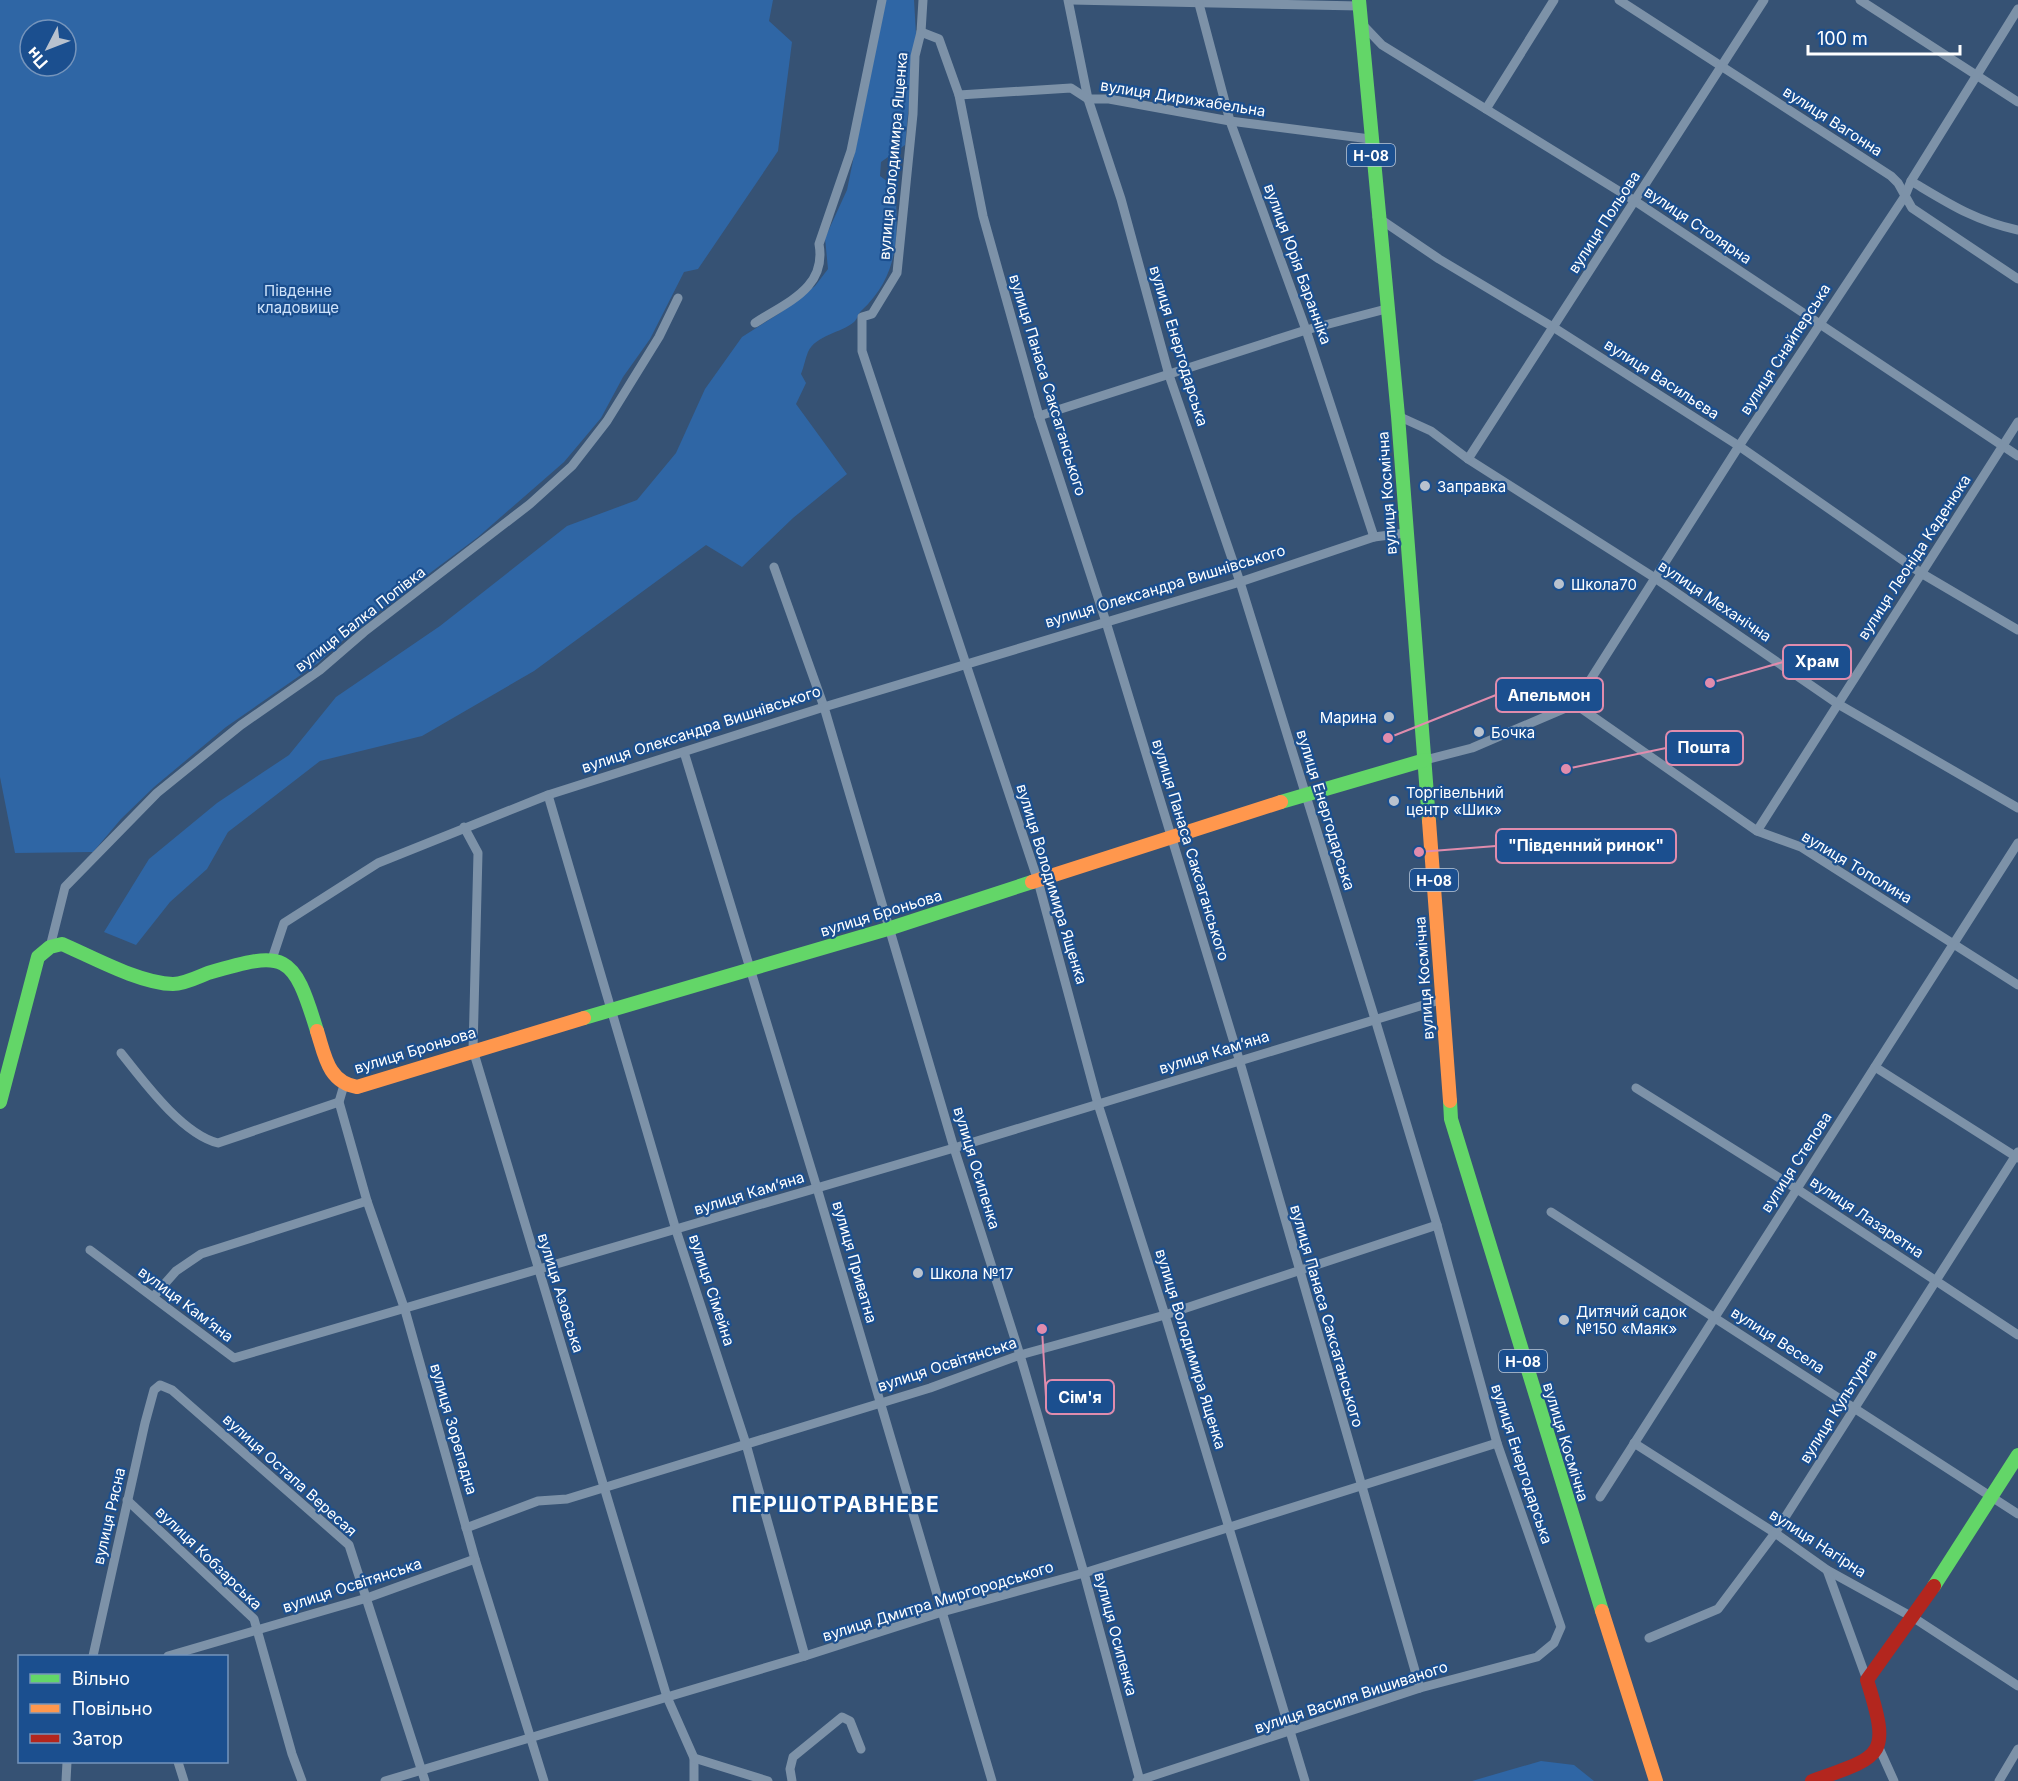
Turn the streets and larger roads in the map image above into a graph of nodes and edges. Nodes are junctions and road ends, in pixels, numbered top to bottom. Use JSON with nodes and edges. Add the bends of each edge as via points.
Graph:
{"nodes":[{"id":1,"x":882,"y":0,"type":"edge"},
{"id":2,"x":923,"y":0,"type":"edge"},
{"id":3,"x":1069,"y":0,"type":"edge"},
{"id":4,"x":1554,"y":0,"type":"edge"},
{"id":5,"x":1619,"y":0,"type":"edge"},
{"id":6,"x":1764,"y":0,"type":"edge"},
{"id":7,"x":1860,"y":0,"type":"edge"},
{"id":8,"x":1198,"y":1,"type":"edge"},
{"id":9,"x":1359,"y":3,"type":"edge"},
{"id":10,"x":2018,"y":9,"type":"edge"},
{"id":11,"x":1360,"y":22,"type":"junction"},
{"id":12,"x":921,"y":32,"type":"junction"},
{"id":13,"x":1721,"y":67,"type":"junction"},
{"id":14,"x":1976,"y":75,"type":"junction"},
{"id":15,"x":959,"y":95,"type":"junction"},
{"id":16,"x":1088,"y":99,"type":"junction"},
{"id":17,"x":2018,"y":102,"type":"edge"},
{"id":18,"x":1485,"y":109,"type":"junction"},
{"id":19,"x":1230,"y":121,"type":"junction"},
{"id":20,"x":1370,"y":139,"type":"junction"},
{"id":21,"x":1911,"y":181,"type":"junction"},
{"id":22,"x":1905,"y":196,"type":"junction"},
{"id":23,"x":1635,"y":201,"type":"junction"},
{"id":24,"x":1377,"y":217,"type":"junction"},
{"id":25,"x":2018,"y":230,"type":"edge"},
{"id":26,"x":2018,"y":279,"type":"edge"},
{"id":27,"x":678,"y":298,"type":"dead end"},
{"id":28,"x":1386,"y":309,"type":"junction"},
{"id":29,"x":755,"y":323,"type":"dead end"},
{"id":30,"x":1820,"y":325,"type":"junction"},
{"id":31,"x":1553,"y":327,"type":"junction"},
{"id":32,"x":1306,"y":330,"type":"junction"},
{"id":33,"x":1169,"y":375,"type":"junction"},
{"id":34,"x":1039,"y":416,"type":"junction"},
{"id":35,"x":1398,"y":416,"type":"junction"},
{"id":36,"x":2018,"y":422,"type":"edge"},
{"id":37,"x":1739,"y":446,"type":"junction"},
{"id":38,"x":2002,"y":447,"type":"junction"},
{"id":39,"x":2018,"y":456,"type":"edge"},
{"id":40,"x":1468,"y":459,"type":"junction"},
{"id":41,"x":1405,"y":534,"type":"junction"},
{"id":42,"x":1374,"y":537,"type":"junction"},
{"id":43,"x":774,"y":567,"type":"dead end"},
{"id":44,"x":1921,"y":573,"type":"junction"},
{"id":45,"x":1655,"y":578,"type":"junction"},
{"id":46,"x":1240,"y":582,"type":"junction"},
{"id":47,"x":1106,"y":622,"type":"junction"},
{"id":48,"x":2018,"y":630,"type":"edge"},
{"id":49,"x":968,"y":666,"type":"junction"},
{"id":50,"x":1575,"y":704,"type":"junction"},
{"id":51,"x":1838,"y":704,"type":"junction"},
{"id":52,"x":824,"y":707,"type":"junction"},
{"id":53,"x":684,"y":752,"type":"junction"},
{"id":54,"x":1425,"y":760,"type":"junction"},
{"id":55,"x":1305,"y":794,"type":"junction"},
{"id":56,"x":548,"y":795,"type":"junction"},
{"id":57,"x":2018,"y":808,"type":"edge"},
{"id":58,"x":464,"y":828,"type":"junction"},
{"id":59,"x":1757,"y":831,"type":"junction"},
{"id":60,"x":1172,"y":837,"type":"junction"},
{"id":61,"x":2018,"y":843,"type":"edge"},
{"id":62,"x":1038,"y":881,"type":"junction"},
{"id":63,"x":891,"y":928,"type":"junction"},
{"id":64,"x":1953,"y":944,"type":"junction"},
{"id":65,"x":50,"y":947,"type":"junction"},
{"id":66,"x":272,"y":959,"type":"junction"},
{"id":67,"x":751,"y":970,"type":"junction"},
{"id":68,"x":2018,"y":985,"type":"edge"},
{"id":69,"x":1443,"y":999,"type":"junction"},
{"id":70,"x":611,"y":1010,"type":"junction"},
{"id":71,"x":1375,"y":1019,"type":"junction"},
{"id":72,"x":473,"y":1050,"type":"junction"},
{"id":73,"x":121,"y":1053,"type":"dead end"},
{"id":74,"x":1239,"y":1059,"type":"junction"},
{"id":75,"x":1875,"y":1067,"type":"junction"},
{"id":76,"x":344,"y":1085,"type":"junction"},
{"id":77,"x":1636,"y":1088,"type":"dead end"},
{"id":78,"x":0,"y":1102,"type":"edge"},
{"id":79,"x":339,"y":1102,"type":"junction"},
{"id":80,"x":1098,"y":1104,"type":"junction"},
{"id":81,"x":954,"y":1148,"type":"junction"},
{"id":82,"x":2017,"y":1155,"type":"edge"},
{"id":83,"x":818,"y":1188,"type":"junction"},
{"id":84,"x":1797,"y":1189,"type":"junction"},
{"id":85,"x":367,"y":1201,"type":"junction"},
{"id":86,"x":1551,"y":1212,"type":"dead end"},
{"id":87,"x":1437,"y":1225,"type":"junction"},
{"id":88,"x":676,"y":1230,"type":"junction"},
{"id":89,"x":90,"y":1250,"type":"dead end"},
{"id":90,"x":537,"y":1270,"type":"junction"},
{"id":91,"x":1299,"y":1271,"type":"junction"},
{"id":92,"x":1935,"y":1281,"type":"junction"},
{"id":93,"x":153,"y":1297,"type":"junction"},
{"id":94,"x":405,"y":1310,"type":"junction"},
{"id":95,"x":1165,"y":1315,"type":"junction"},
{"id":96,"x":1715,"y":1317,"type":"junction"},
{"id":97,"x":2018,"y":1335,"type":"edge"},
{"id":98,"x":1020,"y":1355,"type":"junction"},
{"id":99,"x":160,"y":1385,"type":"joint"},
{"id":100,"x":880,"y":1402,"type":"junction"},
{"id":101,"x":1855,"y":1408,"type":"junction"},
{"id":102,"x":1497,"y":1443,"type":"junction"},
{"id":103,"x":1634,"y":1443,"type":"junction"},
{"id":104,"x":746,"y":1444,"type":"junction"},
{"id":105,"x":2018,"y":1455,"type":"edge"},
{"id":106,"x":606,"y":1486,"type":"junction"},
{"id":107,"x":1359,"y":1486,"type":"junction"},
{"id":108,"x":1600,"y":1497,"type":"dead end"},
{"id":109,"x":1992,"y":1497,"type":"junction"},
{"id":110,"x":127,"y":1500,"type":"junction"},
{"id":111,"x":2018,"y":1514,"type":"edge"},
{"id":112,"x":1230,"y":1527,"type":"junction"},
{"id":113,"x":466,"y":1528,"type":"junction"},
{"id":114,"x":1775,"y":1533,"type":"junction"},
{"id":115,"x":475,"y":1559,"type":"junction"},
{"id":116,"x":1827,"y":1570,"type":"junction"},
{"id":117,"x":1084,"y":1573,"type":"junction"},
{"id":118,"x":367,"y":1598,"type":"junction"},
{"id":119,"x":942,"y":1612,"type":"junction"},
{"id":120,"x":1914,"y":1618,"type":"junction"},
{"id":121,"x":1561,"y":1627,"type":"joint"},
{"id":122,"x":259,"y":1631,"type":"junction"},
{"id":123,"x":1649,"y":1638,"type":"dead end"},
{"id":124,"x":93,"y":1655,"type":"edge"},
{"id":125,"x":172,"y":1655,"type":"edge"},
{"id":126,"x":805,"y":1656,"type":"junction"},
{"id":127,"x":1867,"y":1680,"type":"junction"},
{"id":128,"x":2018,"y":1686,"type":"edge"},
{"id":129,"x":1420,"y":1688,"type":"junction"},
{"id":130,"x":667,"y":1697,"type":"junction"},
{"id":131,"x":1289,"y":1733,"type":"junction"},
{"id":132,"x":530,"y":1737,"type":"junction"},
{"id":133,"x":861,"y":1749,"type":"dead end"},
{"id":134,"x":2018,"y":1749,"type":"edge"},
{"id":135,"x":1880,"y":1750,"type":"junction"},
{"id":136,"x":694,"y":1758,"type":"junction"},
{"id":137,"x":67,"y":1763,"type":"edge"},
{"id":138,"x":178,"y":1763,"type":"edge"},
{"id":139,"x":422,"y":1770,"type":"junction"},
{"id":140,"x":66,"y":1781,"type":"edge"},
{"id":141,"x":184,"y":1781,"type":"edge"},
{"id":142,"x":302,"y":1781,"type":"edge"},
{"id":143,"x":385,"y":1781,"type":"edge"},
{"id":144,"x":424,"y":1781,"type":"edge"},
{"id":145,"x":544,"y":1781,"type":"edge"},
{"id":146,"x":694,"y":1781,"type":"edge"},
{"id":147,"x":768,"y":1781,"type":"edge"},
{"id":148,"x":792,"y":1781,"type":"edge"},
{"id":149,"x":992,"y":1781,"type":"edge"},
{"id":150,"x":1140,"y":1781,"type":"edge"},
{"id":151,"x":1305,"y":1781,"type":"edge"},
{"id":152,"x":1656,"y":1781,"type":"edge"},
{"id":153,"x":1812,"y":1781,"type":"edge"},
{"id":154,"x":1894,"y":1781,"type":"edge"},
{"id":155,"x":1999,"y":1781,"type":"edge"}],
"edges":[{"from":1,"to":29,"type":"street","via":[[851,151],[819,244],[822,260],[818,275],[807,288]]},
{"from":2,"to":12,"type":"street","name":"вулиця Володимира Ященка"},
{"from":3,"to":8,"type":"street"},
{"from":3,"to":16,"type":"street","name":"вулиця Енергодарська"},
{"from":4,"to":18,"type":"street"},
{"from":5,"to":13,"type":"street","name":"вулиця Вагонна"},
{"from":6,"to":13,"type":"street","name":"вулиця Польова"},
{"from":7,"to":14,"type":"street"},
{"from":8,"to":9,"type":"street"},
{"from":8,"to":19,"type":"street","name":"вулиця Юрія Баранніка"},
{"from":9,"to":11,"type":"street","name":"вулиця Космічна","number":"Н-08"},
{"from":10,"to":14,"type":"street","name":"вулиця Снайперська"},
{"from":11,"to":18,"type":"street","name":"вулиця Столярна","via":[[1382,45]]},
{"from":11,"to":20,"type":"street","name":"вулиця Космічна","number":"Н-08"},
{"from":12,"to":15,"type":"street","name":"вулиця Панаса Саксаганського","via":[[939,39]]},
{"from":12,"to":49,"type":"street","name":"вулиця Володимира Ященка","via":[[915,56],[897,273],[872,314],[862,317],[862,351]]},
{"from":13,"to":22,"type":"street","name":"вулиця Вагонна","via":[[1891,176]]},
{"from":13,"to":23,"type":"street","name":"вулиця Польова"},
{"from":14,"to":17,"type":"street"},
{"from":14,"to":21,"type":"street","name":"вулиця Снайперська"},
{"from":15,"to":16,"type":"street","name":"вулиця Дирижабельна","via":[[1071,88]]},
{"from":15,"to":34,"type":"street","name":"вулиця Панаса Саксаганського","via":[[983,216]]},
{"from":16,"to":19,"type":"street","name":"вулиця Дирижабельна","via":[[1144,104]]},
{"from":16,"to":33,"type":"street","name":"вулиця Енергодарська","via":[[1121,199]]},
{"from":18,"to":23,"type":"street","name":"вулиця Столярна"},
{"from":19,"to":20,"type":"street","name":"вулиця Дирижабельна"},
{"from":19,"to":32,"type":"street","name":"вулиця Юрія Баранніка"},
{"from":20,"to":24,"type":"street","name":"вулиця Космічна","number":"Н-08"},
{"from":21,"to":22,"type":"street","name":"вулиця Снайперська"},
{"from":21,"to":25,"type":"street","via":[[1983,222]]},
{"from":22,"to":26,"type":"street","name":"вулиця Вагонна","via":[[1912,208]]},
{"from":22,"to":30,"type":"street","name":"вулиця Снайперська"},
{"from":23,"to":30,"type":"street","name":"вулиця Столярна"},
{"from":23,"to":31,"type":"street","name":"вулиця Польова"},
{"from":24,"to":28,"type":"street","name":"вулиця Космічна","number":"Н-08"},
{"from":24,"to":31,"type":"street","name":"вулиця Васильєва"},
{"from":27,"to":65,"type":"street","name":"вулиця Балка Попівка","via":[[607,422],[572,466],[530,504],[320,670],[241,725],[157,793],[65,887]]},
{"from":28,"to":32,"type":"street"},
{"from":28,"to":35,"type":"street","name":"вулиця Космічна","number":"Н-08"},
{"from":30,"to":37,"type":"street","name":"вулиця Снайперська"},
{"from":30,"to":38,"type":"street","name":"вулиця Столярна"},
{"from":31,"to":37,"type":"street","name":"вулиця Васильєва"},
{"from":31,"to":40,"type":"street","name":"вулиця Польова"},
{"from":32,"to":33,"type":"street"},
{"from":32,"to":42,"type":"street","name":"вулиця Юрія Баранніка"},
{"from":33,"to":34,"type":"street"},
{"from":33,"to":46,"type":"street","name":"вулиця Енергодарська"},
{"from":34,"to":47,"type":"street","name":"вулиця Панаса Саксаганського"},
{"from":35,"to":40,"type":"street","name":"вулиця Механічна","via":[[1431,431]]},
{"from":35,"to":41,"type":"street","name":"вулиця Космічна","number":"Н-08"},
{"from":36,"to":38,"type":"street","name":"вулиця Леоніда Каденюка"},
{"from":37,"to":44,"type":"street","name":"вулиця Васильєва"},
{"from":37,"to":45,"type":"street","name":"вулиця Снайперська"},
{"from":38,"to":39,"type":"street","name":"вулиця Столярна"},
{"from":38,"to":44,"type":"street","name":"вулиця Леоніда Каденюка"},
{"from":40,"to":45,"type":"street","name":"вулиця Механічна"},
{"from":41,"to":42,"type":"street","name":"вулиця Олександра Вишнівського"},
{"from":41,"to":54,"type":"street","name":"вулиця Космічна","number":"Н-08"},
{"from":42,"to":46,"type":"street","name":"вулиця Олександра Вишнівського"},
{"from":43,"to":52,"type":"street","name":"вулиця Осипенка"},
{"from":44,"to":48,"type":"street","name":"вулиця Васильєва"},
{"from":44,"to":51,"type":"street","name":"вулиця Леоніда Каденюка"},
{"from":45,"to":50,"type":"street","name":"вулиця Снайперська"},
{"from":45,"to":51,"type":"street","name":"вулиця Механічна"},
{"from":46,"to":47,"type":"street","name":"вулиця Олександра Вишнівського"},
{"from":46,"to":55,"type":"street","name":"вулиця Енергодарська"},
{"from":47,"to":49,"type":"street","name":"вулиця Олександра Вишнівського"},
{"from":47,"to":60,"type":"street","name":"вулиця Панаса Саксаганського"},
{"from":49,"to":52,"type":"street","name":"вулиця Олександра Вишнівського"},
{"from":49,"to":62,"type":"street","name":"вулиця Володимира Ященка"},
{"from":50,"to":54,"type":"street","via":[[1472,748]]},
{"from":50,"to":59,"type":"street","name":"вулиця Тополина"},
{"from":51,"to":57,"type":"street","name":"вулиця Механічна"},
{"from":51,"to":59,"type":"street","name":"вулиця Леоніда Каденюка"},
{"from":52,"to":53,"type":"street","name":"вулиця Олександра Вишнівського"},
{"from":52,"to":63,"type":"street","name":"вулиця Осипенка"},
{"from":53,"to":56,"type":"street","name":"вулиця Олександра Вишнівського"},
{"from":53,"to":67,"type":"street","name":"вулиця Приватна"},
{"from":54,"to":55,"type":"street","name":"вулиця Броньова"},
{"from":54,"to":69,"type":"street","name":"вулиця Космічна","number":"Н-08"},
{"from":55,"to":60,"type":"street","name":"вулиця Броньова"},
{"from":55,"to":71,"type":"street","name":"вулиця Енергодарська"},
{"from":56,"to":58,"type":"street","name":"вулиця Олександра Вишнівського"},
{"from":56,"to":70,"type":"street","name":"вулиця Сімейна"},
{"from":58,"to":66,"type":"street","name":"вулиця Олександра Вишнівського","via":[[378,863],[284,923]]},
{"from":58,"to":72,"type":"street","name":"вулиця Азовська","via":[[478,853]]},
{"from":59,"to":64,"type":"street","name":"вулиця Тополина","via":[[1801,848]]},
{"from":60,"to":62,"type":"street","name":"вулиця Броньова"},
{"from":60,"to":74,"type":"street","name":"вулиця Панаса Саксаганського"},
{"from":61,"to":64,"type":"street","name":"вулиця Степова"},
{"from":62,"to":63,"type":"street","name":"вулиця Броньова"},
{"from":62,"to":80,"type":"street","name":"вулиця Володимира Ященка"},
{"from":63,"to":67,"type":"street","name":"вулиця Броньова"},
{"from":63,"to":81,"type":"street","name":"вулиця Осипенка"},
{"from":64,"to":68,"type":"street","name":"вулиця Тополина"},
{"from":64,"to":75,"type":"street","name":"вулиця Степова"},
{"from":65,"to":66,"type":"street","via":[[62,944],[131,974],[174,984],[249,961]]},
{"from":65,"to":78,"type":"street","via":[[38,957],[30,978]]},
{"from":66,"to":76,"type":"street","via":[[289,967],[303,984],[330,1072]]},
{"from":67,"to":70,"type":"street","name":"вулиця Броньова"},
{"from":67,"to":83,"type":"street","name":"вулиця Приватна"},
{"from":69,"to":71,"type":"street","name":"вулиця Кам’яна"},
{"from":69,"to":152,"type":"street","name":"вулиця Космічна","number":"Н-08","via":[[1455,1140]]},
{"from":70,"to":72,"type":"street","name":"вулиця Броньова"},
{"from":70,"to":88,"type":"street","name":"вулиця Сімейна"},
{"from":71,"to":74,"type":"street","name":"вулиця Кам’яна"},
{"from":71,"to":87,"type":"street","name":"вулиця Енергодарська"},
{"from":72,"to":76,"type":"street","name":"вулиця Броньова","via":[[357,1086]]},
{"from":72,"to":90,"type":"street","name":"вулиця Азовська"},
{"from":73,"to":79,"type":"street","via":[[160,1100],[205,1140],[218,1143]]},
{"from":74,"to":80,"type":"street","name":"вулиця Кам’яна"},
{"from":74,"to":91,"type":"street","name":"вулиця Панаса Саксаганського"},
{"from":75,"to":82,"type":"street"},
{"from":75,"to":84,"type":"street","name":"вулиця Степова"},
{"from":76,"to":79,"type":"street"},
{"from":77,"to":84,"type":"street","name":"вулиця Лазаретна"},
{"from":79,"to":85,"type":"street","name":"вулиця Зорепадна"},
{"from":80,"to":81,"type":"street","name":"вулиця Кам’яна"},
{"from":80,"to":95,"type":"street","name":"вулиця Володимира Ященка"},
{"from":81,"to":83,"type":"street","name":"вулиця Кам’яна"},
{"from":81,"to":98,"type":"street","name":"вулиця Осипенка"},
{"from":82,"to":92,"type":"street","name":"вулиця Культурна"},
{"from":83,"to":88,"type":"street","name":"вулиця Кам’яна"},
{"from":83,"to":100,"type":"street","name":"вулиця Приватна"},
{"from":84,"to":92,"type":"street","name":"вулиця Лазаретна"},
{"from":84,"to":96,"type":"street","name":"вулиця Степова"},
{"from":85,"to":93,"type":"street","via":[[201,1254],[176,1271]]},
{"from":85,"to":94,"type":"street","name":"вулиця Зорепадна"},
{"from":86,"to":96,"type":"street","name":"вулиця Весела"},
{"from":87,"to":91,"type":"street","name":"вулиця Освітянська"},
{"from":87,"to":102,"type":"street","name":"вулиця Енергодарська"},
{"from":88,"to":90,"type":"street","name":"вулиця Кам’яна"},
{"from":88,"to":104,"type":"street","name":"вулиця Сімейна"},
{"from":89,"to":93,"type":"street","name":"вулиця Кам’яна"},
{"from":90,"to":94,"type":"street","name":"вулиця Кам’яна"},
{"from":90,"to":106,"type":"street","name":"вулиця Азовська"},
{"from":91,"to":95,"type":"street","name":"вулиця Освітянська"},
{"from":91,"to":107,"type":"street","name":"вулиця Панаса Саксаганського"},
{"from":92,"to":97,"type":"street","name":"вулиця Лазаретна"},
{"from":92,"to":101,"type":"street","name":"вулиця Культурна"},
{"from":93,"to":94,"type":"street","name":"вулиця Кам’яна","via":[[234,1358]]},
{"from":94,"to":113,"type":"street","name":"вулиця Зорепадна"},
{"from":95,"to":98,"type":"street","name":"вулиця Освітянська"},
{"from":95,"to":112,"type":"street","name":"вулиця Володимира Ященка"},
{"from":96,"to":101,"type":"street","name":"вулиця Весела"},
{"from":96,"to":103,"type":"street","name":"вулиця Степова"},
{"from":98,"to":100,"type":"street","name":"вулиця Освітянська"},
{"from":98,"to":117,"type":"street","name":"вулиця Осипенка"},
{"from":99,"to":110,"type":"street","name":"вулиця Рясна","via":[[154,1390]]},
{"from":99,"to":118,"type":"street","name":"вулиця Остапа Вересая","via":[[172,1390],[349,1545]]},
{"from":100,"to":104,"type":"street","name":"вулиця Освітянська"},
{"from":100,"to":119,"type":"street","name":"вулиця Приватна"},
{"from":101,"to":109,"type":"street","name":"вулиця Весела"},
{"from":101,"to":114,"type":"street","name":"вулиця Культурна"},
{"from":102,"to":107,"type":"street","name":"вулиця Дмитра Миргородського"},
{"from":102,"to":121,"type":"street","name":"вулиця Енергодарська"},
{"from":103,"to":108,"type":"street","name":"вулиця Степова"},
{"from":103,"to":114,"type":"street","name":"вулиця Нагірна"},
{"from":104,"to":106,"type":"street","name":"вулиця Освітянська"},
{"from":104,"to":126,"type":"street","name":"вулиця Сімейна"},
{"from":105,"to":109,"type":"street"},
{"from":106,"to":113,"type":"street","name":"вулиця Освітянська","via":[[567,1499],[538,1501]]},
{"from":106,"to":130,"type":"street","name":"вулиця Азовська"},
{"from":107,"to":112,"type":"street","name":"вулиця Дмитра Миргородського"},
{"from":107,"to":129,"type":"street","name":"вулиця Панаса Саксаганського"},
{"from":109,"to":111,"type":"street","name":"вулиця Весела"},
{"from":109,"to":120,"type":"street"},
{"from":110,"to":122,"type":"street","name":"вулиця Кобзарська","via":[[247,1611]]},
{"from":110,"to":124,"type":"street","name":"вулиця Рясна"},
{"from":112,"to":117,"type":"street","name":"вулиця Дмитра Миргородського"},
{"from":112,"to":131,"type":"street","name":"вулиця Володимира Ященка"},
{"from":113,"to":115,"type":"street","name":"вулиця Зорепадна"},
{"from":114,"to":116,"type":"street","name":"вулиця Нагірна"},
{"from":114,"to":123,"type":"street","name":"вулиця Культурна","via":[[1718,1609]]},
{"from":115,"to":118,"type":"street","name":"вулиця Освітянська"},
{"from":115,"to":132,"type":"street","name":"вулиця Зорепадна"},
{"from":116,"to":120,"type":"street","name":"вулиця Нагірна"},
{"from":116,"to":127,"type":"street"},
{"from":117,"to":119,"type":"street","name":"вулиця Дмитра Миргородського"},
{"from":117,"to":150,"type":"street","name":"вулиця Осипенка"},
{"from":118,"to":122,"type":"street","name":"вулиця Освітянська"},
{"from":118,"to":139,"type":"street","name":"вулиця Остапа Вересая"},
{"from":119,"to":126,"type":"street","name":"вулиця Дмитра Миргородського"},
{"from":119,"to":149,"type":"street","name":"вулиця Приватна"},
{"from":120,"to":127,"type":"street"},
{"from":120,"to":128,"type":"street","name":"вулиця Нагірна"},
{"from":121,"to":129,"type":"street","name":"вулиця Василя Вишиваного","via":[[1554,1643],[1537,1657]]},
{"from":122,"to":125,"type":"street","name":"вулиця Освітянська"},
{"from":122,"to":142,"type":"street","name":"вулиця Кобзарська","via":[[291,1754]]},
{"from":126,"to":130,"type":"street","name":"вулиця Дмитра Миргородського"},
{"from":127,"to":135,"type":"street","via":[[1883,1736]]},
{"from":129,"to":131,"type":"street","name":"вулиця Василя Вишиваного"},
{"from":130,"to":132,"type":"street","name":"вулиця Дмитра Миргородського"},
{"from":130,"to":136,"type":"street","name":"вулиця Азовська"},
{"from":131,"to":150,"type":"street","name":"вулиця Василя Вишиваного"},
{"from":131,"to":151,"type":"street","name":"вулиця Володимира Ященка"},
{"from":132,"to":139,"type":"street","name":"вулиця Дмитра Миргородського"},
{"from":132,"to":145,"type":"street","name":"вулиця Зорепадна"},
{"from":133,"to":148,"type":"street","via":[[850,1721],[842,1717],[793,1757]]},
{"from":134,"to":155,"type":"street"},
{"from":135,"to":153,"type":"street","via":[[1869,1761]]},
{"from":135,"to":154,"type":"street"},
{"from":136,"to":146,"type":"street"},
{"from":136,"to":147,"type":"street"},
{"from":137,"to":140,"type":"street"},
{"from":138,"to":141,"type":"street"},
{"from":139,"to":143,"type":"street","name":"вулиця Дмитра Миргородського"},
{"from":139,"to":144,"type":"street","name":"вулиця Остапа Вересая"}]}
